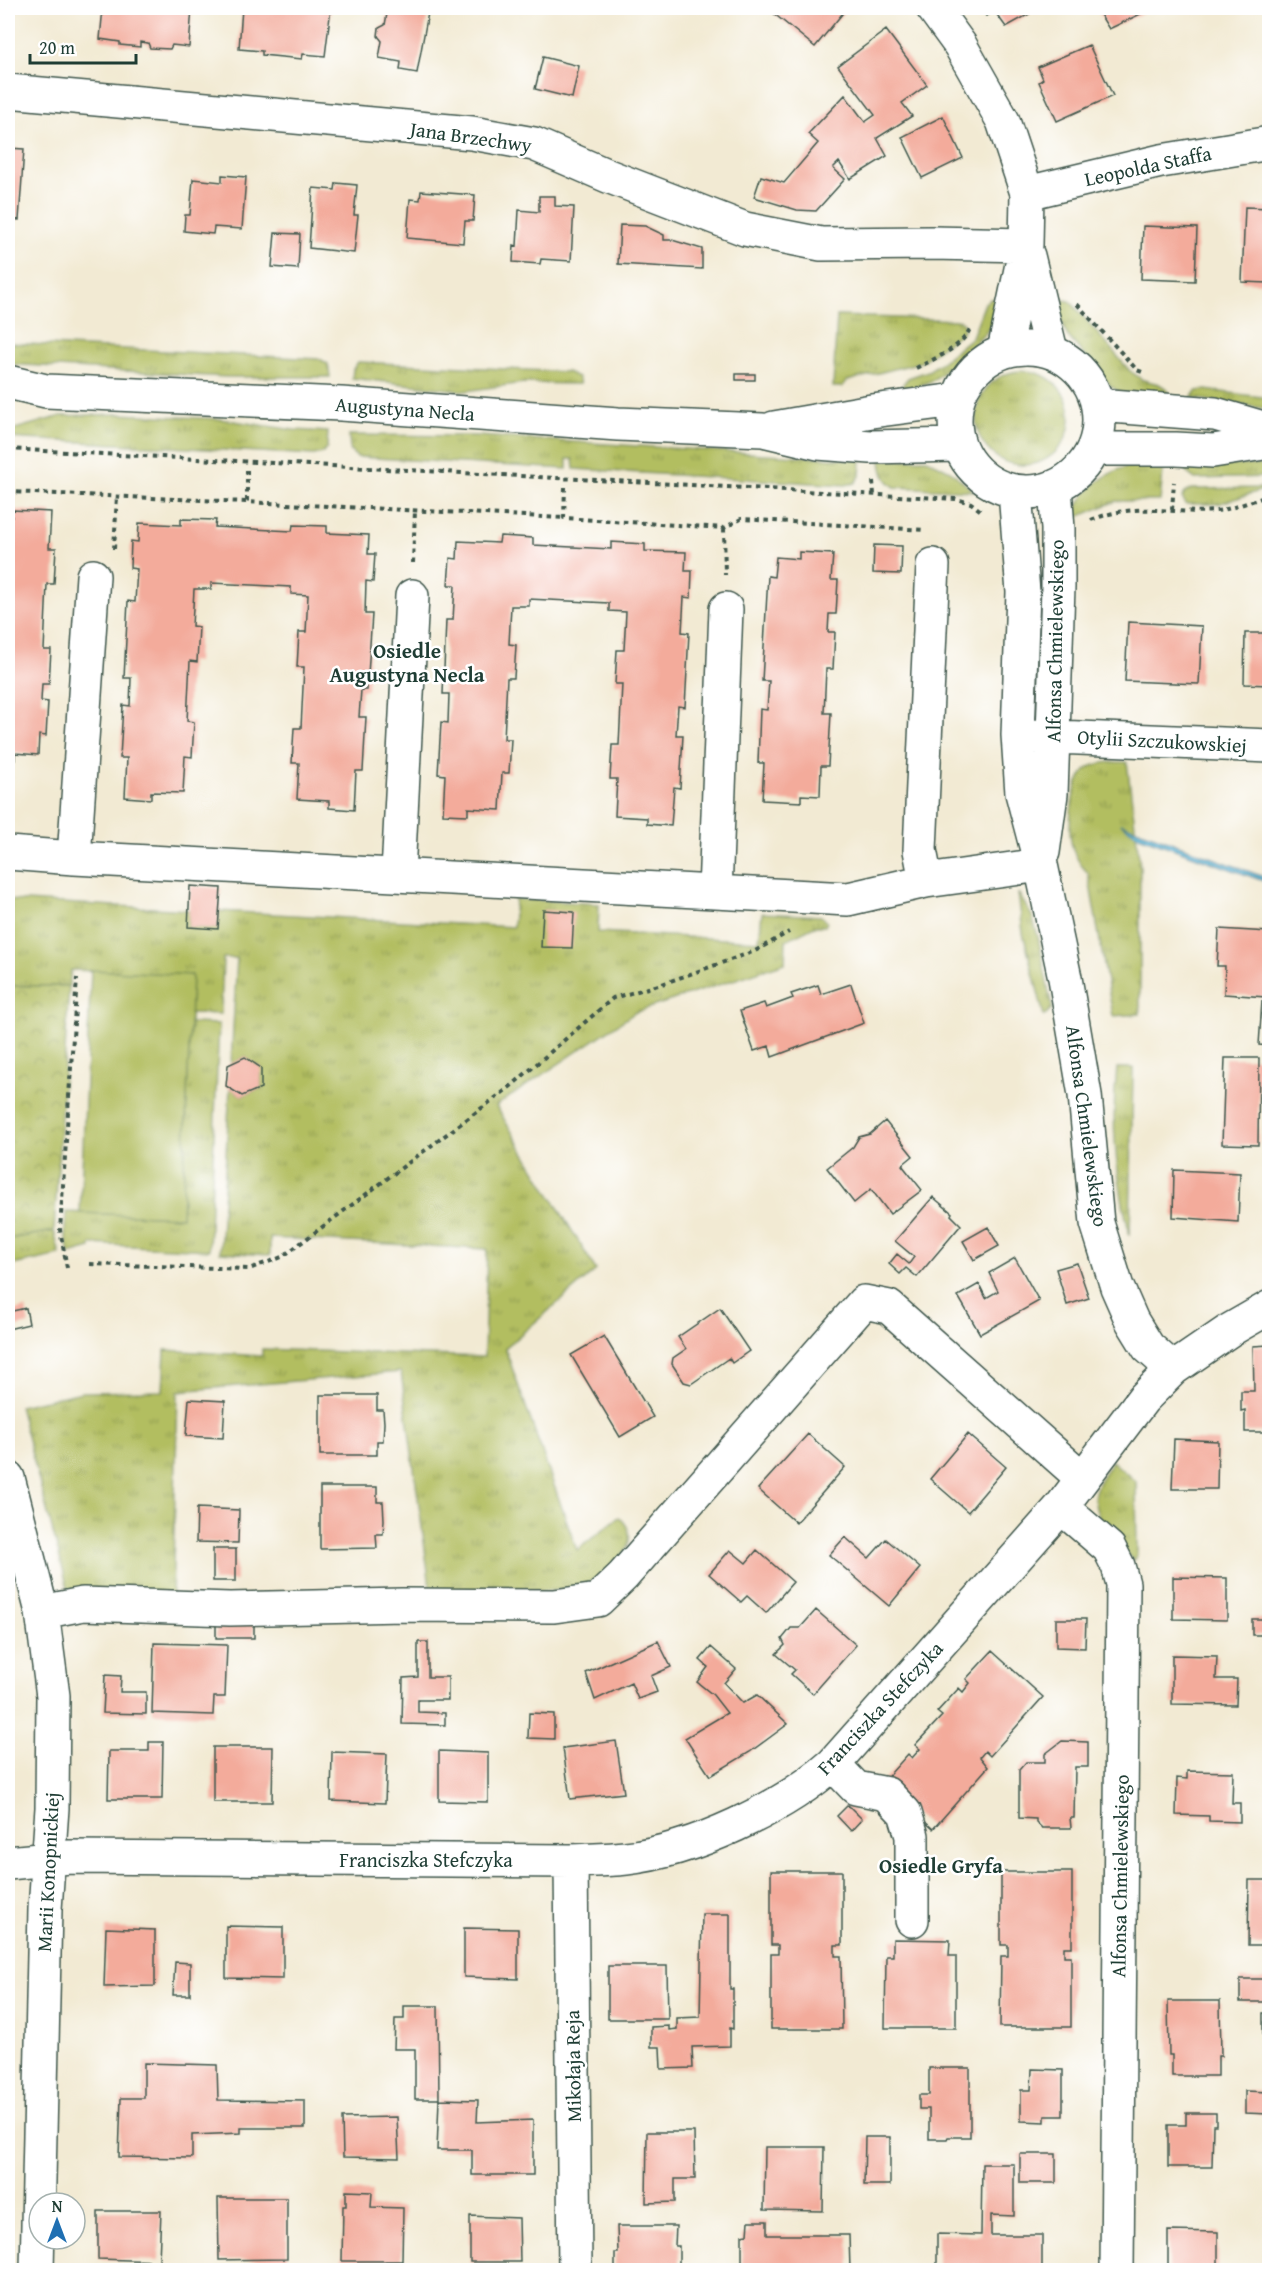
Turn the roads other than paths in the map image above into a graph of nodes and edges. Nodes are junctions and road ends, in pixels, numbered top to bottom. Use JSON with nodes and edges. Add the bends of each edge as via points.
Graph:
{"nodes":[{"id":1,"x":933,"y":8,"type":"edge"},
{"id":2,"x":8,"y":91,"type":"edge"},
{"id":3,"x":1269,"y":143,"type":"edge"},
{"id":4,"x":1027,"y":193,"type":"junction"},
{"id":5,"x":1026,"y":245,"type":"junction"},
{"id":6,"x":1004,"y":351,"type":"junction"},
{"id":7,"x":1051,"y":351,"type":"junction"},
{"id":8,"x":8,"y":382,"type":"edge"},
{"id":9,"x":46,"y":391,"type":"junction"},
{"id":10,"x":8,"y":399,"type":"edge"},
{"id":11,"x":956,"y":400,"type":"junction"},
{"id":12,"x":1098,"y":405,"type":"junction"},
{"id":13,"x":764,"y":430,"type":"junction"},
{"id":14,"x":1269,"y":430,"type":"edge"},
{"id":15,"x":1269,"y":442,"type":"edge"},
{"id":16,"x":958,"y":445,"type":"junction"},
{"id":17,"x":1094,"y":448,"type":"junction"},
{"id":18,"x":1055,"y":487,"type":"junction"},
{"id":19,"x":1015,"y":492,"type":"junction"},
{"id":20,"x":933,"y":565,"type":"road end"},
{"id":21,"x":93,"y":576,"type":"road end"},
{"id":22,"x":412,"y":596,"type":"road end"},
{"id":23,"x":726,"y":609,"type":"road end"},
{"id":24,"x":1018,"y":735,"type":"junction"},
{"id":25,"x":1053,"y":736,"type":"junction"},
{"id":26,"x":1269,"y":746,"type":"edge"},
{"id":27,"x":8,"y":853,"type":"edge"},
{"id":28,"x":74,"y":858,"type":"junction"},
{"id":29,"x":1041,"y":865,"type":"junction"},
{"id":30,"x":398,"y":874,"type":"junction"},
{"id":31,"x":926,"y":881,"type":"junction"},
{"id":32,"x":714,"y":892,"type":"junction"},
{"id":33,"x":1269,"y":1307,"type":"edge"},
{"id":34,"x":1173,"y":1369,"type":"junction"},
{"id":35,"x":1082,"y":1478,"type":"junction"},
{"id":36,"x":8,"y":1479,"type":"edge"},
{"id":37,"x":1060,"y":1507,"type":"junction"},
{"id":38,"x":14,"y":1528,"type":"edge"},
{"id":39,"x":42,"y":1612,"type":"junction"},
{"id":40,"x":833,"y":1764,"type":"junction"},
{"id":41,"x":49,"y":1859,"type":"junction"},
{"id":42,"x":571,"y":1861,"type":"junction"},
{"id":43,"x":8,"y":1863,"type":"edge"},
{"id":44,"x":912,"y":1920,"type":"dead end"},
{"id":45,"x":37,"y":2271,"type":"edge"},
{"id":46,"x":575,"y":2271,"type":"edge"},
{"id":47,"x":1116,"y":2271,"type":"edge"}],
"edges":[{"from":1,"to":4,"type":"street","via":[[960,45],[1003,121]]},
{"from":2,"to":5,"type":"street","name":"Jana Brzechwy","via":[[472,133],[513,140],[534,144],[745,230],[821,244]]},
{"from":3,"to":4,"type":"street","name":"Leopolda Staffa","via":[[1161,161]]},
{"from":4,"to":5,"type":"street"},
{"from":5,"to":6,"type":"street"},
{"from":5,"to":7,"type":"street"},
{"from":6,"to":7,"type":"street"},
{"from":6,"to":11,"type":"street","via":[[983,362],[966,379]]},
{"from":7,"to":12,"type":"street","via":[[1072,364],[1089,382]]},
{"from":8,"to":9,"type":"street","name":"Augustyna Necla"},
{"from":9,"to":10,"type":"street","name":"Augustyna Necla"},
{"from":9,"to":13,"type":"street","name":"Augustyna Necla","via":[[341,404]]},
{"from":11,"to":13,"type":"street","name":"Augustyna Necla"},
{"from":11,"to":16,"type":"street"},
{"from":12,"to":14,"type":"street","via":[[1215,414]]},
{"from":12,"to":17,"type":"street","via":[[1099,427]]},
{"from":13,"to":16,"type":"street","name":"Augustyna Necla","via":[[818,443],[871,447]]},
{"from":15,"to":17,"type":"street","via":[[1213,451]]},
{"from":16,"to":19,"type":"street","via":[[971,467],[991,484]]},
{"from":17,"to":18,"type":"street","via":[[1071,478]]},
{"from":18,"to":19,"type":"street"},
{"from":18,"to":25,"type":"street","name":"Alfonsa Chmielewskiego","via":[[1058,587]]},
{"from":19,"to":24,"type":"street","name":"Alfonsa Chmielewskiego","via":[[1023,592]]},
{"from":20,"to":31,"type":"street","via":[[920,850]]},
{"from":21,"to":28,"type":"street"},
{"from":22,"to":30,"type":"street"},
{"from":23,"to":32,"type":"street"},
{"from":24,"to":25,"type":"street","name":"Otylii Szczukowskiej"},
{"from":24,"to":29,"type":"street","name":"Alfonsa Chmielewskiego","via":[[1022,794]]},
{"from":25,"to":26,"type":"street","name":"Otylii Szczukowskiej"},
{"from":25,"to":29,"type":"street","name":"Alfonsa Chmielewskiego","via":[[1051,794]]},
{"from":27,"to":28,"type":"street"},
{"from":28,"to":30,"type":"street"},
{"from":29,"to":31,"type":"street"},
{"from":29,"to":34,"type":"street","name":"Alfonsa Chmielewskiego","via":[[1085,1095],[1097,1223],[1132,1321],[1148,1347]]},
{"from":30,"to":32,"type":"street"},
{"from":31,"to":32,"type":"street","via":[[848,898]]},
{"from":33,"to":34,"type":"street","name":"Franciszka Stefczyka"},
{"from":34,"to":35,"type":"street","name":"Franciszka Stefczyka","via":[[1143,1399]]},
{"from":35,"to":37,"type":"street","name":"Franciszka Stefczyka"},
{"from":35,"to":39,"type":"street","via":[[889,1307],[864,1302],[598,1600],[554,1606],[230,1609],[83,1604]]},
{"from":36,"to":38,"type":"street","name":"Marii Konopnickiej"},
{"from":37,"to":40,"type":"street","name":"Franciszka Stefczyka"},
{"from":37,"to":47,"type":"street","name":"Alfonsa Chmielewskiego","via":[[1109,1548],[1123,1584]]},
{"from":38,"to":39,"type":"street","name":"Marii Konopnickiej"},
{"from":39,"to":41,"type":"street","name":"Marii Konopnickiej","via":[[53,1696]]},
{"from":40,"to":42,"type":"street","name":"Franciszka Stefczyka","via":[[806,1787],[752,1818],[679,1847],[628,1858]]},
{"from":40,"to":44,"type":"street","via":[[856,1788],[886,1794],[905,1813],[912,1836]]},
{"from":41,"to":42,"type":"street","name":"Franciszka Stefczyka"},
{"from":41,"to":43,"type":"street","name":"Franciszka Stefczyka"},
{"from":41,"to":45,"type":"street","name":"Marii Konopnickiej"},
{"from":42,"to":46,"type":"street","name":"Mikołaja Reja"}]}
